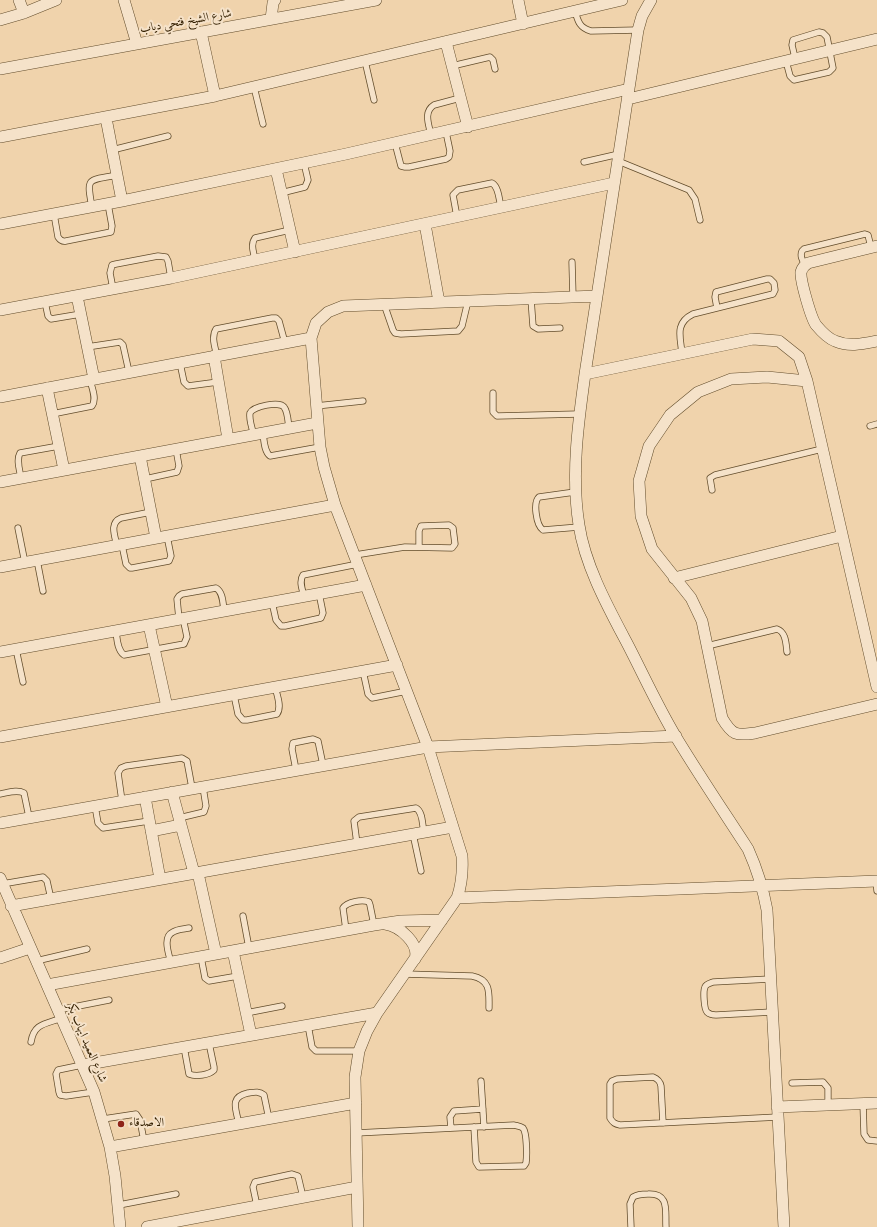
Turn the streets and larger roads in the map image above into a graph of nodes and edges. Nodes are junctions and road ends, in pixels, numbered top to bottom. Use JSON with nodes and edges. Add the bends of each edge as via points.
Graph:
{"nodes":[{"id":1,"x":19,"y":0,"type":"edge"},
{"id":2,"x":56,"y":0,"type":"edge"},
{"id":3,"x":124,"y":0,"type":"edge"},
{"id":4,"x":275,"y":0,"type":"edge"},
{"id":5,"x":376,"y":0,"type":"edge"},
{"id":6,"x":518,"y":0,"type":"edge"},
{"id":7,"x":622,"y":0,"type":"edge"},
{"id":8,"x":651,"y":0,"type":"edge"},
{"id":9,"x":24,"y":13,"type":"junction"},
{"id":10,"x":271,"y":19,"type":"junction"},
{"id":11,"x":0,"y":20,"type":"edge"},
{"id":12,"x":523,"y":24,"type":"junction"},
{"id":13,"x":201,"y":32,"type":"junction"},
{"id":14,"x":877,"y":39,"type":"edge"},
{"id":15,"x":446,"y":42,"type":"junction"},
{"id":16,"x":137,"y":44,"type":"junction"},
{"id":17,"x":0,"y":69,"type":"edge"},
{"id":18,"x":628,"y":94,"type":"junction"},
{"id":19,"x":215,"y":96,"type":"junction"},
{"id":20,"x":106,"y":118,"type":"junction"},
{"id":21,"x":468,"y":126,"type":"junction"},
{"id":22,"x":0,"y":137,"type":"edge"},
{"id":23,"x":276,"y":169,"type":"junction"},
{"id":24,"x":614,"y":183,"type":"junction"},
{"id":25,"x":122,"y":202,"type":"junction"},
{"id":26,"x":0,"y":224,"type":"edge"},
{"id":27,"x":425,"y":224,"type":"junction"},
{"id":28,"x":874,"y":246,"type":"edge"},
{"id":29,"x":295,"y":252,"type":"junction"},
{"id":30,"x":77,"y":296,"type":"junction"},
{"id":31,"x":597,"y":296,"type":"junction"},
{"id":32,"x":439,"y":302,"type":"junction"},
{"id":33,"x":0,"y":310,"type":"edge"},
{"id":34,"x":311,"y":338,"type":"junction"},
{"id":35,"x":877,"y":341,"type":"edge"},
{"id":36,"x":215,"y":356,"type":"junction"},
{"id":37,"x":585,"y":374,"type":"junction"},
{"id":38,"x":92,"y":379,"type":"junction"},
{"id":39,"x":807,"y":381,"type":"junction"},
{"id":40,"x":47,"y":388,"type":"junction"},
{"id":41,"x":0,"y":397,"type":"edge"},
{"id":42,"x":317,"y":422,"type":"junction"},
{"id":43,"x":228,"y":439,"type":"junction"},
{"id":44,"x":140,"y":456,"type":"junction"},
{"id":45,"x":64,"y":470,"type":"junction"},
{"id":46,"x":0,"y":482,"type":"edge"},
{"id":47,"x":335,"y":505,"type":"junction"},
{"id":48,"x":842,"y":536,"type":"junction"},
{"id":49,"x":156,"y":538,"type":"junction"},
{"id":50,"x":0,"y":567,"type":"edge"},
{"id":51,"x":674,"y":578,"type":"junction"},
{"id":52,"x":366,"y":585,"type":"junction"},
{"id":53,"x":149,"y":625,"type":"junction"},
{"id":54,"x":0,"y":652,"type":"edge"},
{"id":55,"x":397,"y":665,"type":"junction"},
{"id":56,"x":877,"y":687,"type":"edge"},
{"id":57,"x":877,"y":704,"type":"edge"},
{"id":58,"x":167,"y":707,"type":"junction"},
{"id":59,"x":676,"y":736,"type":"junction"},
{"id":60,"x":0,"y":738,"type":"edge"},
{"id":61,"x":428,"y":747,"type":"junction"},
{"id":62,"x":172,"y":792,"type":"junction"},
{"id":63,"x":145,"y":797,"type":"junction"},
{"id":64,"x":180,"y":821,"type":"junction"},
{"id":65,"x":0,"y":823,"type":"edge"},
{"id":66,"x":150,"y":826,"type":"junction"},
{"id":67,"x":452,"y":827,"type":"junction"},
{"id":68,"x":196,"y":873,"type":"junction"},
{"id":69,"x":160,"y":879,"type":"junction"},
{"id":70,"x":1,"y":881,"type":"edge"},
{"id":71,"x":877,"y":884,"type":"edge"},
{"id":72,"x":762,"y":887,"type":"junction"},
{"id":73,"x":457,"y":898,"type":"junction"},
{"id":74,"x":11,"y":906,"type":"junction"},
{"id":75,"x":442,"y":920,"type":"junction"},
{"id":76,"x":377,"y":924,"type":"junction"},
{"id":77,"x":30,"y":948,"type":"junction"},
{"id":78,"x":233,"y":951,"type":"junction"},
{"id":79,"x":216,"y":954,"type":"junction"},
{"id":80,"x":0,"y":958,"type":"edge"},
{"id":81,"x":415,"y":959,"type":"junction"},
{"id":82,"x":47,"y":986,"type":"junction"},
{"id":83,"x":377,"y":1013,"type":"junction"},
{"id":84,"x":251,"y":1036,"type":"junction"},
{"id":85,"x":83,"y":1065,"type":"junction"},
{"id":86,"x":356,"y":1103,"type":"junction"},
{"id":87,"x":877,"y":1103,"type":"edge"},
{"id":88,"x":777,"y":1112,"type":"junction"},
{"id":89,"x":110,"y":1147,"type":"junction"},
{"id":90,"x":357,"y":1187,"type":"junction"},
{"id":91,"x":120,"y":1227,"type":"edge"},
{"id":92,"x":147,"y":1227,"type":"edge"},
{"id":93,"x":358,"y":1227,"type":"edge"},
{"id":94,"x":784,"y":1227,"type":"edge"}],
"edges":[{"from":1,"to":9,"type":"street"},
{"from":2,"to":9,"type":"street"},
{"from":3,"to":16,"type":"street"},
{"from":4,"to":10,"type":"street"},
{"from":5,"to":10,"type":"street","name":"شارع الشيخ فتحي دياب"},
{"from":6,"to":12,"type":"street"},
{"from":7,"to":12,"type":"street"},
{"from":8,"to":18,"type":"street","via":[[638,30]]},
{"from":9,"to":11,"type":"street"},
{"from":10,"to":13,"type":"street","name":"شارع الشيخ فتحي دياب"},
{"from":12,"to":15,"type":"street"},
{"from":13,"to":16,"type":"street","name":"شارع الشيخ فتحي دياب"},
{"from":13,"to":19,"type":"street"},
{"from":14,"to":18,"type":"street"},
{"from":15,"to":19,"type":"street"},
{"from":15,"to":21,"type":"street"},
{"from":16,"to":17,"type":"street","name":"شارع الشيخ فتحي دياب"},
{"from":18,"to":21,"type":"street"},
{"from":18,"to":24,"type":"street"},
{"from":19,"to":20,"type":"street"},
{"from":20,"to":22,"type":"street"},
{"from":20,"to":25,"type":"street"},
{"from":21,"to":23,"type":"street"},
{"from":23,"to":25,"type":"street"},
{"from":23,"to":29,"type":"street"},
{"from":24,"to":27,"type":"street"},
{"from":24,"to":31,"type":"street"},
{"from":25,"to":26,"type":"street"},
{"from":27,"to":29,"type":"street"},
{"from":27,"to":32,"type":"street"},
{"from":28,"to":35,"type":"street","via":[[805,264],[801,272],[810,312],[815,324],[823,333],[845,344],[858,345]]},
{"from":29,"to":30,"type":"street"},
{"from":30,"to":33,"type":"street"},
{"from":30,"to":38,"type":"street"},
{"from":31,"to":32,"type":"street"},
{"from":31,"to":37,"type":"street"},
{"from":32,"to":34,"type":"street","via":[[343,306],[328,312],[316,323]]},
{"from":34,"to":36,"type":"street"},
{"from":34,"to":42,"type":"street"},
{"from":36,"to":38,"type":"street"},
{"from":36,"to":43,"type":"street"},
{"from":37,"to":39,"type":"street","via":[[753,339],[779,340],[799,356]]},
{"from":37,"to":59,"type":"street","via":[[575,464],[579,527],[591,570]]},
{"from":38,"to":40,"type":"street"},
{"from":39,"to":48,"type":"street"},
{"from":39,"to":51,"type":"street","via":[[767,377],[732,379],[698,392],[670,415],[649,446],[639,481],[641,516],[652,549]]},
{"from":40,"to":41,"type":"street"},
{"from":40,"to":45,"type":"street"},
{"from":42,"to":43,"type":"street"},
{"from":42,"to":47,"type":"street","via":[[324,467]]},
{"from":43,"to":44,"type":"street"},
{"from":44,"to":45,"type":"street"},
{"from":44,"to":49,"type":"street"},
{"from":45,"to":46,"type":"street"},
{"from":47,"to":49,"type":"street"},
{"from":47,"to":52,"type":"street"},
{"from":48,"to":51,"type":"street"},
{"from":48,"to":56,"type":"street"},
{"from":49,"to":50,"type":"street"},
{"from":51,"to":57,"type":"street","via":[[690,598],[702,621],[722,718],[729,730],[741,736],[755,734]]},
{"from":52,"to":53,"type":"street"},
{"from":52,"to":55,"type":"street"},
{"from":53,"to":54,"type":"street"},
{"from":53,"to":58,"type":"street"},
{"from":55,"to":58,"type":"street"},
{"from":55,"to":61,"type":"street"},
{"from":58,"to":60,"type":"street"},
{"from":59,"to":61,"type":"street"},
{"from":59,"to":72,"type":"street","via":[[748,849]]},
{"from":61,"to":62,"type":"street"},
{"from":61,"to":67,"type":"street"},
{"from":62,"to":63,"type":"street"},
{"from":62,"to":64,"type":"street"},
{"from":63,"to":65,"type":"street"},
{"from":63,"to":66,"type":"street"},
{"from":64,"to":66,"type":"street"},
{"from":64,"to":68,"type":"street"},
{"from":66,"to":69,"type":"street"},
{"from":67,"to":68,"type":"street"},
{"from":67,"to":73,"type":"street","via":[[462,856],[462,885]]},
{"from":68,"to":69,"type":"street"},
{"from":68,"to":79,"type":"street"},
{"from":69,"to":74,"type":"street"},
{"from":70,"to":74,"type":"street","name":"شارع العميد ايهاب بكر"},
{"from":71,"to":72,"type":"street"},
{"from":72,"to":73,"type":"street"},
{"from":72,"to":88,"type":"street","via":[[767,910]]},
{"from":73,"to":75,"type":"street"},
{"from":74,"to":77,"type":"street","name":"شارع العميد ايهاب بكر"},
{"from":75,"to":76,"type":"street"},
{"from":75,"to":81,"type":"street"},
{"from":76,"to":78,"type":"street"},
{"from":76,"to":81,"type":"street","via":[[389,925],[403,932],[416,949]]},
{"from":77,"to":80,"type":"street"},
{"from":77,"to":82,"type":"street","name":"شارع العميد ايهاب بكر"},
{"from":78,"to":79,"type":"street"},
{"from":78,"to":84,"type":"street"},
{"from":79,"to":82,"type":"street"},
{"from":81,"to":83,"type":"street"},
{"from":82,"to":85,"type":"street","name":"شارع العميد ايهاب بكر"},
{"from":83,"to":84,"type":"street"},
{"from":83,"to":86,"type":"street","via":[[359,1050],[355,1077]]},
{"from":84,"to":85,"type":"street"},
{"from":85,"to":89,"type":"street","name":"شارع العميد ايهاب بكر","via":[[94,1092]]},
{"from":86,"to":89,"type":"street"},
{"from":86,"to":90,"type":"street"},
{"from":87,"to":88,"type":"street","via":[[828,1105]]},
{"from":88,"to":94,"type":"street"},
{"from":89,"to":91,"type":"street","name":"شارع العميد ايهاب بكر"},
{"from":90,"to":92,"type":"street"},
{"from":90,"to":93,"type":"street"}]}
